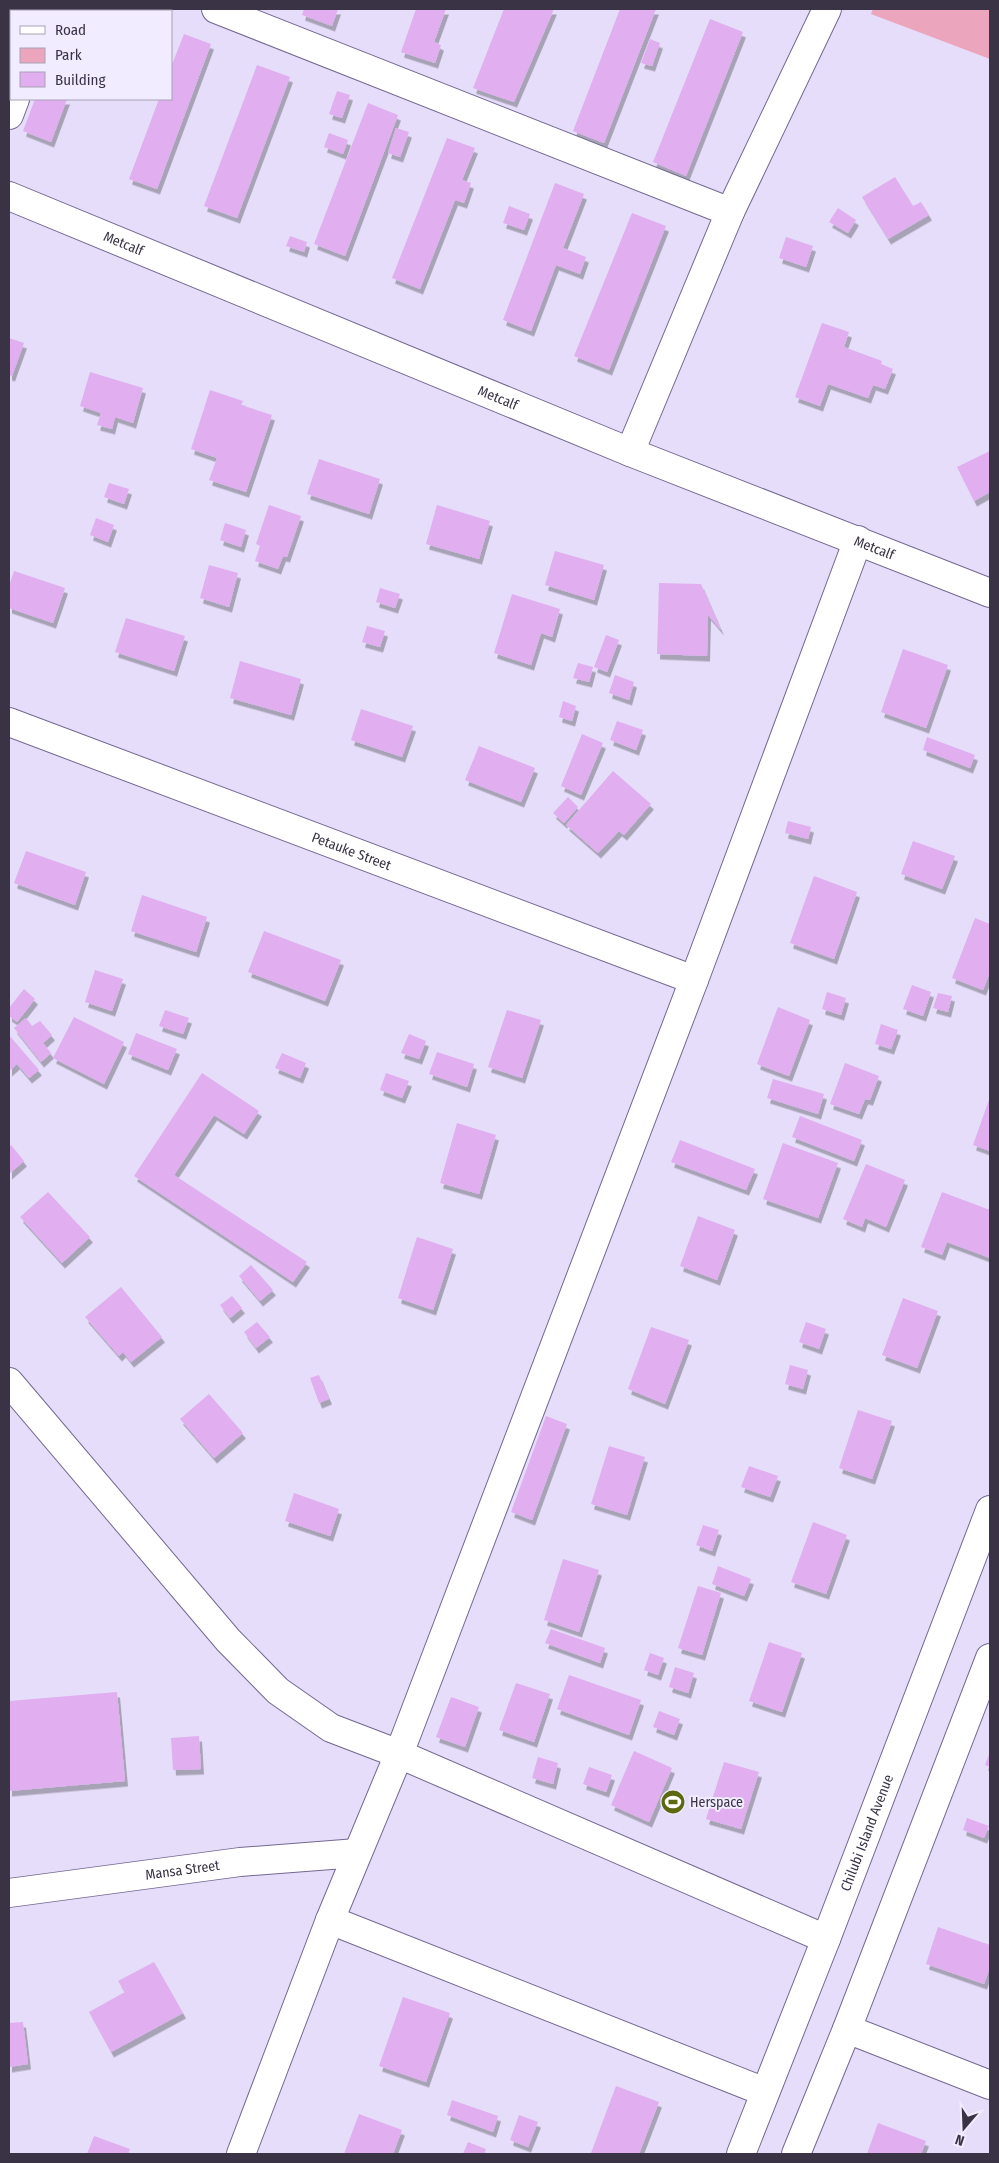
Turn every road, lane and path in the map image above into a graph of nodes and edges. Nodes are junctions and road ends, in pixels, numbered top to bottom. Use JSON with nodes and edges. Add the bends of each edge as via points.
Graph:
{"nodes":[{"id":1,"x":216,"y":9,"type":"edge"},
{"id":2,"x":817,"y":12,"type":"edge"},
{"id":3,"x":15,"y":100,"type":"edge"},
{"id":4,"x":9,"y":115,"type":"edge"},
{"id":5,"x":9,"y":196,"type":"edge"},
{"id":6,"x":730,"y":212,"type":"junction"},
{"id":7,"x":630,"y":452,"type":"junction"},
{"id":8,"x":858,"y":540,"type":"junction"},
{"id":9,"x":990,"y":593,"type":"edge"},
{"id":10,"x":9,"y":722,"type":"edge"},
{"id":11,"x":694,"y":980,"type":"junction"},
{"id":12,"x":9,"y":1382,"type":"edge"},
{"id":13,"x":990,"y":1510,"type":"edge"},
{"id":14,"x":990,"y":1658,"type":"edge"},
{"id":15,"x":399,"y":1754,"type":"junction"},
{"id":16,"x":357,"y":1853,"type":"junction"},
{"id":17,"x":9,"y":1893,"type":"edge"},
{"id":18,"x":330,"y":1920,"type":"junction"},
{"id":19,"x":826,"y":1939,"type":"junction"},
{"id":20,"x":847,"y":2029,"type":"junction"},
{"id":21,"x":990,"y":2085,"type":"edge"},
{"id":22,"x":765,"y":2092,"type":"junction"},
{"id":23,"x":241,"y":2154,"type":"edge"},
{"id":24,"x":741,"y":2154,"type":"edge"},
{"id":25,"x":796,"y":2154,"type":"edge"}],
"edges":[{"from":1,"to":6,"type":"street"},
{"from":2,"to":6,"type":"street"},
{"from":3,"to":4,"type":"street"},
{"from":5,"to":7,"type":"street","name":"Metcalf"},
{"from":6,"to":7,"type":"street"},
{"from":7,"to":8,"type":"street","name":"Metcalf"},
{"from":8,"to":9,"type":"street","name":"Metcalf"},
{"from":8,"to":11,"type":"street"},
{"from":10,"to":11,"type":"street","name":"Petauke Street"},
{"from":11,"to":15,"type":"street"},
{"from":12,"to":15,"type":"street","via":[[228,1640],[278,1691],[332,1728]]},
{"from":13,"to":19,"type":"street","name":"Chilubi Island Avenue"},
{"from":14,"to":20,"type":"street"},
{"from":15,"to":16,"type":"street"},
{"from":15,"to":19,"type":"street"},
{"from":16,"to":17,"type":"street","name":"Mansa Street","via":[[240,1862]]},
{"from":16,"to":18,"type":"street"},
{"from":18,"to":22,"type":"street"},
{"from":18,"to":23,"type":"street"},
{"from":19,"to":22,"type":"street","name":"Chilubi Island Avenue"},
{"from":20,"to":21,"type":"street"},
{"from":20,"to":25,"type":"street"},
{"from":22,"to":24,"type":"street","name":"Chilubi Island Avenue"}]}
